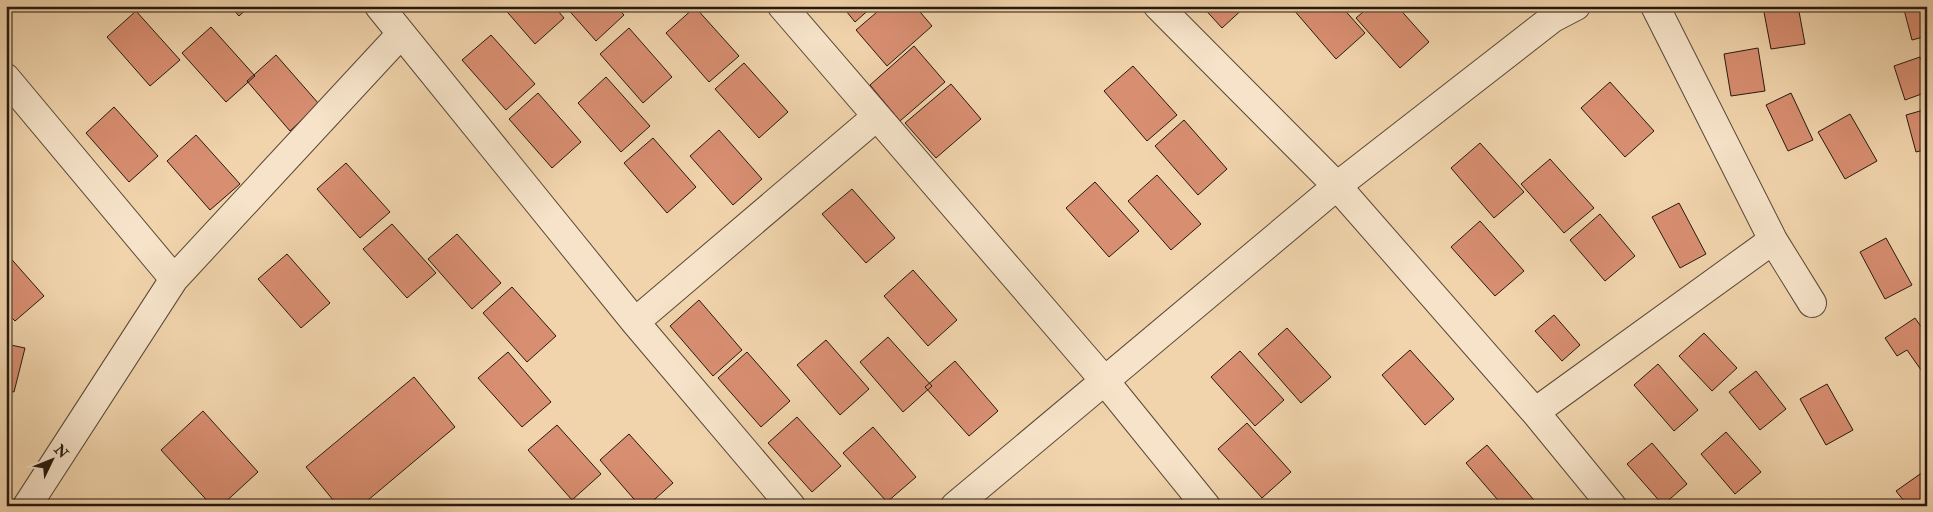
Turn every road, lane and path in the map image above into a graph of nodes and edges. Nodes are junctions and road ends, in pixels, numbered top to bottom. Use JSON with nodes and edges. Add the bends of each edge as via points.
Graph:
{"nodes":[{"id":1,"x":378,"y":6,"type":"edge"},
{"id":2,"x":782,"y":6,"type":"edge"},
{"id":3,"x":1158,"y":6,"type":"edge"},
{"id":4,"x":1655,"y":6,"type":"edge"},
{"id":5,"x":1557,"y":10,"type":"edge"},
{"id":6,"x":401,"y":34,"type":"junction"},
{"id":7,"x":6,"y":78,"type":"edge"},
{"id":8,"x":876,"y":117,"type":"junction"},
{"id":9,"x":1337,"y":186,"type":"junction"},
{"id":10,"x":1773,"y":240,"type":"junction"},
{"id":11,"x":174,"y":279,"type":"junction"},
{"id":12,"x":1812,"y":303,"type":"dead end"},
{"id":13,"x":635,"y":322,"type":"junction"},
{"id":14,"x":1104,"y":380,"type":"junction"},
{"id":15,"x":1535,"y":412,"type":"junction"},
{"id":16,"x":6,"y":498,"type":"edge"},
{"id":17,"x":21,"y":506,"type":"edge"},
{"id":18,"x":27,"y":506,"type":"edge"},
{"id":19,"x":791,"y":506,"type":"edge"},
{"id":20,"x":955,"y":506,"type":"edge"},
{"id":21,"x":1206,"y":506,"type":"edge"},
{"id":22,"x":1612,"y":506,"type":"edge"}],
"edges":[{"from":1,"to":6,"type":"street"},
{"from":2,"to":8,"type":"street"},
{"from":3,"to":9,"type":"street"},
{"from":4,"to":10,"type":"street"},
{"from":5,"to":9,"type":"street"},
{"from":6,"to":11,"type":"street"},
{"from":6,"to":13,"type":"street"},
{"from":7,"to":11,"type":"street"},
{"from":8,"to":13,"type":"street"},
{"from":8,"to":14,"type":"street"},
{"from":9,"to":14,"type":"street"},
{"from":9,"to":15,"type":"street"},
{"from":10,"to":12,"type":"street"},
{"from":10,"to":15,"type":"street"},
{"from":11,"to":18,"type":"street"},
{"from":13,"to":19,"type":"street"},
{"from":14,"to":20,"type":"street"},
{"from":14,"to":21,"type":"street"},
{"from":15,"to":22,"type":"street"},
{"from":16,"to":17,"type":"street"}]}
